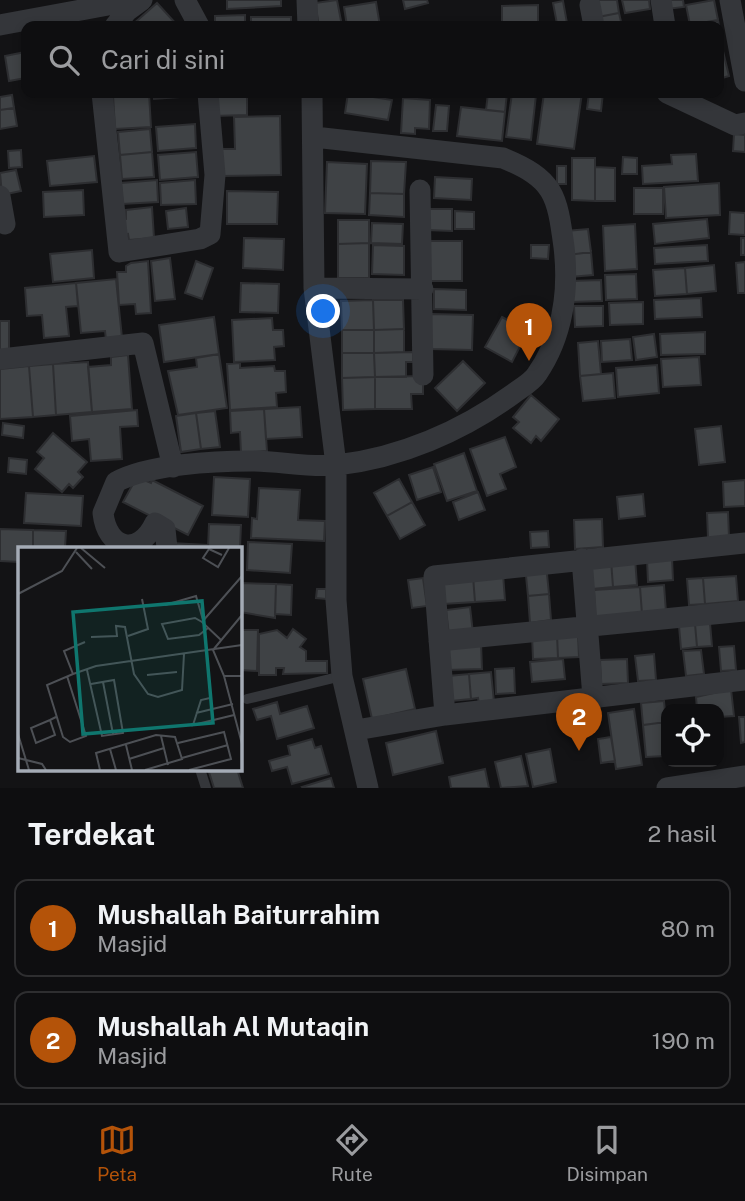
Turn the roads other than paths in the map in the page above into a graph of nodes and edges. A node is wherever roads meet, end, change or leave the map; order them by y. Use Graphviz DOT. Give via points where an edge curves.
graph roads {
  1 [pos="185,0"];
  2 [pos="307,0"];
  3 [pos="661,0"];
  4 [pos="730,0"];
  5 [pos="590,5"];
  6 [pos="124,8"];
  7 [pos="29,21"];
  8 [pos="196,21"];
  9 [pos="308,21"];
  10 [pos="593,21"];
  11 [pos="664,21"];
  12 [pos="21,22"];
  13 [pos="0,25"];
  14 [pos="745,81"];
  15 [pos="103,98"];
  16 [pos="208,98"];
  17 [pos="312,98"];
  18 [pos="681,98"];
  19 [pos="745,122"];
  20 [pos="314,137"];
  21 [pos="420,190"];
  22 [pos="0,196"];
  23 [pos="5,224"];
  24 [pos="314,288"];
  25 [pos="423,289"];
  26 [pos="0,359"];
  27 [pos="423,375"];
  28 [pos="336,465"];
  29 [pos="173,467"];
  30 [pos="745,543"];
  31 [pos="167,547"];
  32 [pos="582,559"];
  33 [pos="745,611"];
  34 [pos="587,624"];
  35 [pos="439,641"];
  36 [pos="342,676"];
  37 [pos="745,680"];
  38 [pos="593,698"];
  39 [pos="247,699"];
  40 [pos="444,715"];
  41 [pos="356,730"];
  42 [pos="201,771"];
  43 [pos="745,776"];
  44 [pos="206,788"];
  45 [pos="368,788"];
  46 [pos="667,788"];
  1 -- 8 [label="street"];
  2 -- 9 [label="street"];
  3 -- 11 [label="street"];
  4 -- 14 [label="street"];
  5 -- 10 [label="street"];
  6 -- 7 [label="street"];
  12 -- 13 [label="street"];
  15 -- 16 [label="street" via="119,252 210,234 215,175"];
  17 -- 20 [label="street"];
  18 -- 19 [label="street" via="735,125"];
  20 -- 24 [label="street"];
  20 -- 28 [label="street" via="503,158 531,170 550,186 568,278 551,351 536,377 457,428 405,451"];
  21 -- 25 [label="street"];
  22 -- 23 [label="street"];
  24 -- 25 [label="street"];
  24 -- 28 [label="street"];
  25 -- 27 [label="street"];
  26 -- 29 [label="street" via="144,343"];
  28 -- 29 [label="street" via="250,461"];
  28 -- 36 [label="street" via="336,600"];
  29 -- 31 [label="street" via="116,482 103,513 110,537 121,544 141,542 155,523 165,528"];
  30 -- 32 [label="street"];
  32 -- 34 [label="street"];
  32 -- 35 [label="street" via="434,576"];
  33 -- 34 [label="street"];
  34 -- 35 [label="street"];
  34 -- 38 [label="street"];
  35 -- 40 [label="street"];
  36 -- 39 [label="lane"];
  36 -- 41 [label="street"];
  37 -- 38 [label="street"];
  38 -- 40 [label="street"];
  40 -- 41 [label="street"];
  41 -- 45 [label="street"];
  42 -- 44 [label="lane"];
  43 -- 46 [label="street"];
}
